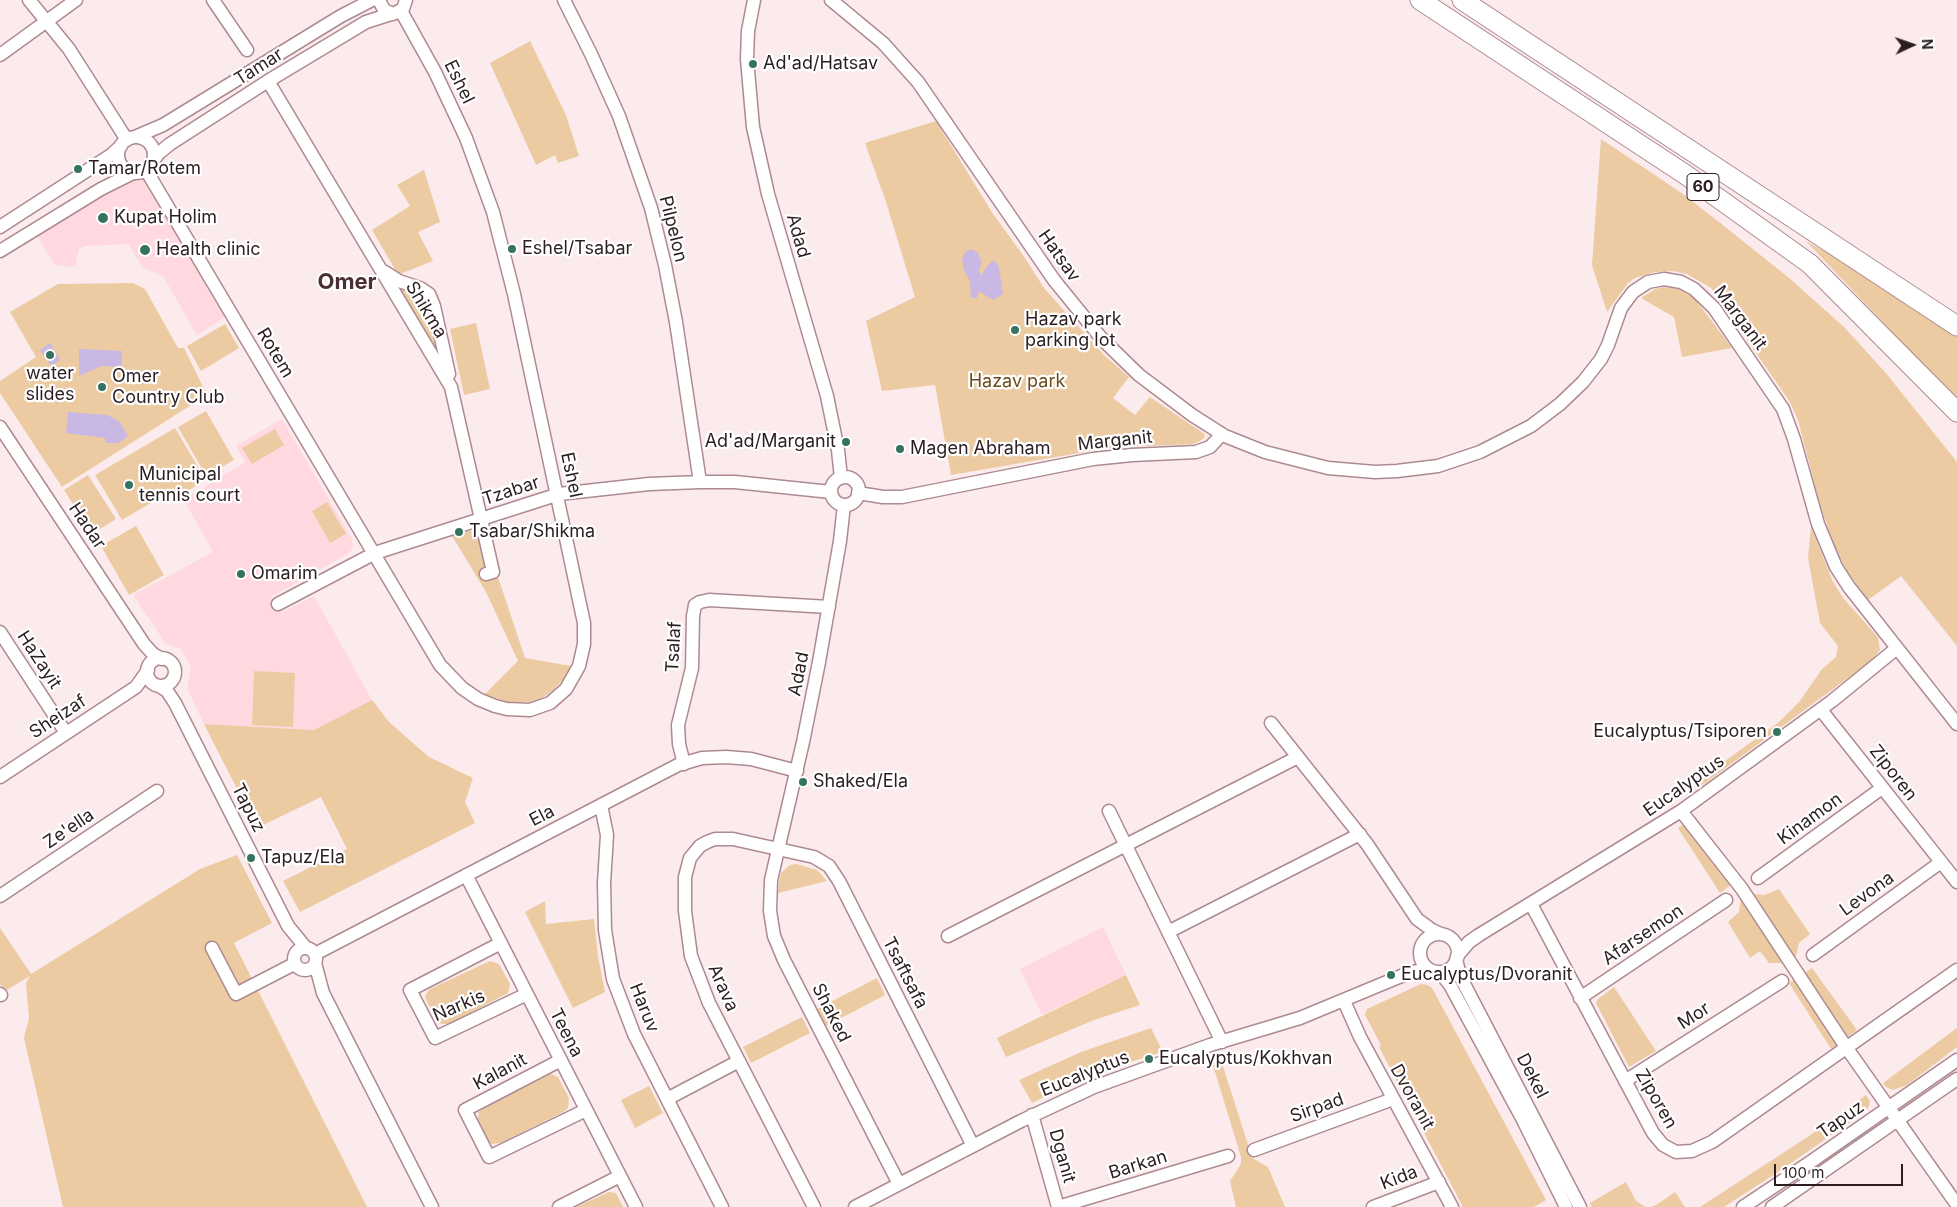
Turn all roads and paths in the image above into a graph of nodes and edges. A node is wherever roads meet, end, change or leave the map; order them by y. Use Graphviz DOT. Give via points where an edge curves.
graph roads {
  1 [pos="29,0"];
  2 [pos="76,0"];
  3 [pos="213,0"];
  4 [pos="372,0"];
  5 [pos="379,0"];
  6 [pos="564,0"];
  7 [pos="754,0"];
  8 [pos="831,0"];
  9 [pos="1420,0"];
  10 [pos="1462,0"];
  11 [pos="402,6"];
  12 [pos="46,21"];
  13 [pos="247,50"];
  14 [pos="0,56"];
  15 [pos="268,81"];
  16 [pos="128,141"];
  17 [pos="144,168"];
  18 [pos="0,227"];
  19 [pos="0,251"];
  20 [pos="381,269"];
  21 [pos="1957,326"];
  22 [pos="451,386"];
  23 [pos="1957,412"];
  24 [pos="0,426"];
  25 [pos="1222,434"];
  26 [pos="1313,465"];
  27 [pos="841,478"];
  28 [pos="700,482"];
  29 [pos="831,492"];
  30 [pos="858,493"];
  31 [pos="557,494"];
  32 [pos="844,504"];
  33 [pos="480,519"];
  34 [pos="374,554"];
  35 [pos="486,574"];
  36 [pos="278,604"];
  37 [pos="829,607"];
  38 [pos="0,632"];
  39 [pos="144,644"];
  40 [pos="1897,648"];
  41 [pos="162,659"];
  42 [pos="148,669"];
  43 [pos="174,678"];
  44 [pos="157,685"];
  45 [pos="136,687"];
  46 [pos="178,707"];
  47 [pos="1821,710"];
  48 [pos="1271,723"];
  49 [pos="1957,724"];
  50 [pos="66,733"];
  51 [pos="1298,756"];
  52 [pos="684,764"];
  53 [pos="797,770"];
  54 [pos="0,777"];
  55 [pos="1882,788"];
  56 [pos="157,792"];
  57 [pos="601,805"];
  58 [pos="1108,811"];
  59 [pos="1682,811"];
  60 [pos="1360,834"];
  61 [pos="1125,845"];
  62 [pos="778,849"];
  63 [pos="1941,862"];
  64 [pos="466,875"];
  65 [pos="1758,878"];
  66 [pos="1957,882"];
  67 [pos="0,896"];
  68 [pos="1726,900"];
  69 [pos="1531,904"];
  70 [pos="1414,914"];
  71 [pos="288,926"];
  72 [pos="1168,932"];
  73 [pos="1479,935"];
  74 [pos="948,936"];
  75 [pos="1446,937"];
  76 [pos="501,943"];
  77 [pos="212,948"];
  78 [pos="1421,949"];
  79 [pos="312,955"];
  80 [pos="1813,955"];
  81 [pos="1457,958"];
  82 [pos="297,963"];
  83 [pos="1957,970"];
  84 [pos="1434,971"];
  85 [pos="1396,978"];
  86 [pos="1782,981"];
  87 [pos="323,993"];
  88 [pos="527,994"];
  89 [pos="1580,998"];
  90 [pos="1344,1001"];
  91 [pos="1222,1042"];
  92 [pos="1846,1047"];
  93 [pos="561,1060"];
  94 [pos="1957,1060"];
  95 [pos="739,1061"];
  96 [pos="1957,1079"];
  97 [pos="1625,1081"];
  98 [pos="667,1099"];
  99 [pos="1393,1099"];
  100 [pos="1889,1108"];
  101 [pos="586,1110"];
  102 [pos="1032,1115"];
  103 [pos="1898,1121"];
  104 [pos="973,1146"];
  105 [pos="1254,1150"];
  106 [pos="1228,1156"];
  107 [pos="620,1176"];
  108 [pos="1439,1182"];
  109 [pos="899,1184"];
  110 [pos="1952,1204"];
  111 [pos="432,1207"];
  112 [pos="559,1207"];
  113 [pos="636,1207"];
  114 [pos="722,1207"];
  115 [pos="814,1207"];
  116 [pos="855,1207"];
  117 [pos="1058,1207"];
  118 [pos="1372,1207"];
  119 [pos="1452,1207"];
  120 [pos="1566,1207"];
  121 [pos="1580,1207"];
  122 [pos="1743,1207"];
  123 [pos="1772,1207"];
  1 -- 12 [label="street"];
  2 -- 12 [label="street"];
  3 -- 13 [label="street"];
  4 -- 16 [label="street, Tamar" via="163,125"];
  5 -- 11 [label="street, Eshel" via="382,8"];
  6 -- 28 [label="street, Pilpelon" via="615,108 651,208 673,303"];
  7 -- 27 [label="street, Adad" via="747,59 753,127 768,194 827,396"];
  8 -- 25 [label="street, Hatsav" via="883,43 918,82 1054,280 1102,340 1159,392"];
  9 -- 23 [label="highway, 60" via="1686,175 1810,264"];
  10 -- 21 [label="highway, 60"];
  11 -- 15 [label="street, Tamar" via="366,22"];
  11 -- 31 [label="street, Eshel" via="470,147 492,212 514,294"];
  12 -- 14 [label="street"];
  12 -- 16 [label="street" via="72,54"];
  15 -- 17 [label="street, Tamar" via="170,144"];
  15 -- 20 [label="street, Shikma"];
  16 -- 17 [label="street" via="145,140 154,150"];
  16 -- 17 [label="street" via="118,156 120,163 127,170"];
  16 -- 18 [label="street, Tamar"];
  17 -- 19 [label="street, Tamar" via="101,189"];
  17 -- 34 [label="street, Rotem"];
  20 -- 22 [label="street, Shikma"];
  20 -- 22 [label="street" via="429,294"];
  22 -- 33 [label="street, Shikma"];
  24 -- 39 [label="street, Hadar"];
  25 -- 26 [label="street, Hatsav" via="1265,452"];
  25 -- 30 [label="street, Marganit" via="1210,446 1196,452 1101,458 902,497"];
  26 -- 40 [label="street, Marganit" via="1368,472 1418,469 1459,460 1501,443 1545,416 1588,377 1604,352 1621,308 1633,292 1656,280 1681,282 1710,302 1779,402 1789,423 1830,556 1842,578"];
  27 -- 29 [label="street" via="835,482"];
  27 -- 30 [label="street" via="854,481"];
  28 -- 29 [label="street, Tzabar" via="735,482"];
  28 -- 31 [label="street, Tzabar"];
  29 -- 32 [label="street" via="836,501"];
  30 -- 32 [label="street" via="853,502"];
  31 -- 33 [label="street, Tzabar"];
  31 -- 34 [label="street, Eshel" via="582,613 584,644 579,666 566,688 541,708 519,711 495,706 470,694 454,681 434,656"];
  32 -- 37 [label="street, Adad"];
  33 -- 34 [label="street, Tzabar"];
  33 -- 35 [label="street, Shikma" via="493,572"];
  34 -- 36 [label="street, Tzabar"];
  37 -- 52 [label="street, Tsalaf" via="709,600 696,605 692,672 678,725"];
  37 -- 53 [label="street, Adad"];
  38 -- 50 [label="street, HaZayit"];
  39 -- 41 [label="street, Hadar"];
  39 -- 42 [label="street, Hadar"];
  40 -- 47 [label="street, Eucalyptus"];
  40 -- 49 [label="street, Marganit"];
  41 -- 42 [label="street" via="153,661"];
  41 -- 43 [label="street" via="172,664"];
  42 -- 44 [label="street" via="149,678"];
  42 -- 45 [label="street, Sheizaf"];
  43 -- 44 [label="street" via="169,683"];
  43 -- 46 [label="street, Tapuz"];
  44 -- 45 [label="street, Sheizaf"];
  44 -- 46 [label="street, Tapuz"];
  45 -- 50 [label="street, Sheizaf"];
  46 -- 71 [label="street, Tapuz"];
  47 -- 55 [label="street, Ziporen"];
  47 -- 59 [label="street, Eucalyptus"];
  48 -- 51 [label="street"];
  50 -- 54 [label="street, Sheizaf"];
  51 -- 60 [label="street"];
  51 -- 61 [label="street"];
  52 -- 53 [label="street, Ela" via="732,757"];
  52 -- 57 [label="street, Ela"];
  53 -- 62 [label="street, Adad"];
  55 -- 63 [label="street, Ziporen"];
  55 -- 65 [label="street, Kinamon"];
  56 -- 67 [label="street, Ze'ella"];
  57 -- 64 [label="street, Ela"];
  57 -- 98 [label="street, Haruv" via="607,834 605,930 614,980 634,1034"];
  58 -- 61 [label="street"];
  59 -- 69 [label="street, Eucalyptus"];
  59 -- 92 [label="street" via="1742,889"];
  60 -- 70 [label="street"];
  60 -- 72 [label="street"];
  61 -- 72 [label="street"];
  61 -- 74 [label="street"];
  62 -- 95 [label="street, Arava" via="733,839 715,839 700,846 687,867 685,911 691,956 706,995"];
  62 -- 104 [label="street, Tsaftsafa" via="819,859 834,873"];
  62 -- 109 [label="street, Shaked" via="770,896 774,936"];
  63 -- 66 [label="street, Ziporen"];
  63 -- 80 [label="street, Levona"];
  64 -- 76 [label="street, Teena"];
  64 -- 79 [label="street, Ela"];
  68 -- 89 [label="street, Afarsemon"];
  69 -- 73 [label="street, Eucalyptus"];
  69 -- 89 [label="street, Ziporen"];
  70 -- 75 [label="street" via="1425,926"];
  70 -- 78 [label="street" via="1420,930"];
  71 -- 79 [label="street, Tapuz"];
  71 -- 82 [label="street, Tapuz"];
  72 -- 91 [label="street"];
  73 -- 75 [label="street, Eucalyptus"];
  73 -- 81 [label="street, Eucalyptus"];
  75 -- 78 [label="street" via="1430,936"];
  75 -- 81 [label="street" via="1457,948"];
  76 -- 88 [label="street, Teena"];
  76 -- 88 [label="street, Narkis" via="410,990 436,1038"];
  77 -- 82 [label="street" via="236,994"];
  78 -- 84 [label="street" via="1421,962"];
  78 -- 85 [label="street, Eucalyptus" via="1409,968"];
  79 -- 82 [label="street" via="300,949"];
  79 -- 82 [label="street" via="310,969"];
  79 -- 87 [label="street, Tapuz"];
  81 -- 84 [label="street" via="1450,968"];
  81 -- 121 [label="street, Dekel" via="1461,978"];
  82 -- 87 [label="street, Tapuz"];
  83 -- 92 [label="street, Ziporen"];
  84 -- 85 [label="street, Eucalyptus" via="1411,972"];
  84 -- 120 [label="street, Dekel" via="1450,985"];
  85 -- 90 [label="street, Eucalyptus"];
  86 -- 97 [label="street, Mor"];
  87 -- 111 [label="street, Tapuz"];
  88 -- 93 [label="street, Teena"];
  89 -- 97 [label="street, Ziporen"];
  90 -- 91 [label="street, Eucalyptus"];
  90 -- 99 [label="street, Dvoranit"];
  91 -- 102 [label="street, Eucalyptus" via="1118,1078"];
  92 -- 97 [label="street, Ziporen" via="1712,1142 1692,1151 1676,1152 1658,1139"];
  92 -- 100 [label="street"];
  93 -- 101 [label="street, Teena"];
  93 -- 101 [label="street, Kalanit" via="465,1110 489,1157"];
  94 -- 100 [label="street, Tapuz"];
  95 -- 98 [label="street"];
  95 -- 115 [label="street, Arava"];
  96 -- 103 [label="street, Tapuz"];
  98 -- 114 [label="street, Haruv"];
  99 -- 105 [label="street, Sirpad"];
  99 -- 108 [label="street, Dvoranit"];
  100 -- 103 [label="street"];
  100 -- 122 [label="street, Tapuz"];
  101 -- 107 [label="street, Teena"];
  102 -- 104 [label="street, Eucalyptus"];
  102 -- 117 [label="street, Dganit"];
  103 -- 110 [label="street"];
  103 -- 123 [label="street, Tapuz"];
  104 -- 109 [label="street, Eucalyptus"];
  106 -- 117 [label="street, Barkan"];
  107 -- 112 [label="street"];
  107 -- 113 [label="street, Teena"];
  108 -- 118 [label="street, Kida"];
  108 -- 119 [label="street, Dvoranit"];
  109 -- 116 [label="street, Eucalyptus"];
}
